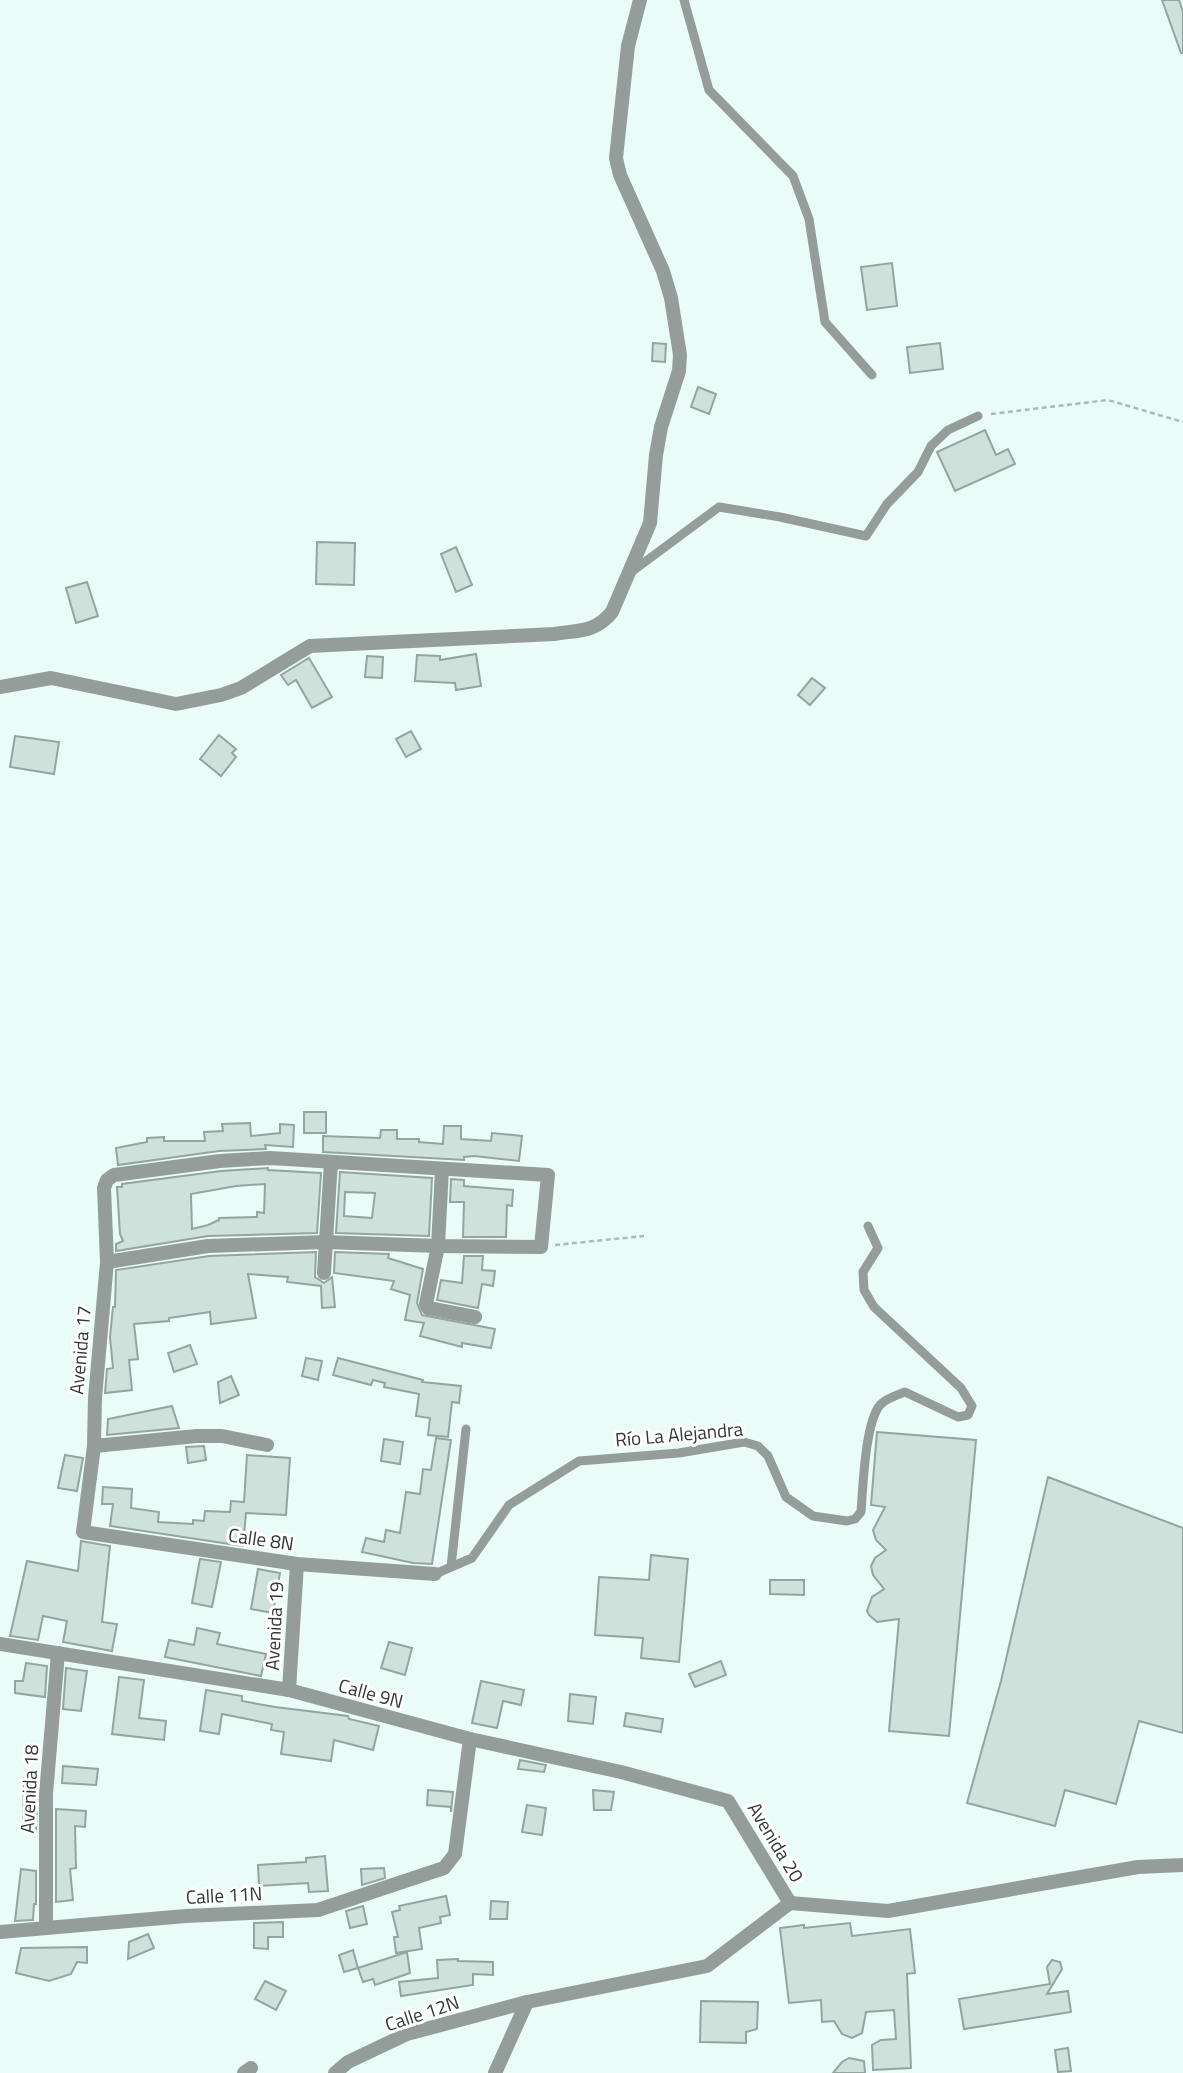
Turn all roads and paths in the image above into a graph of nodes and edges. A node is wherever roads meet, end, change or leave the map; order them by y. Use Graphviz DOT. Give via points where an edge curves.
graph roads {
  1 [pos="640,0"];
  2 [pos="684,0"];
  3 [pos="872,375"];
  4 [pos="978,416"];
  5 [pos="1183,422"];
  6 [pos="629,574"];
  7 [pos="0,687"];
  8 [pos="331,1162"];
  9 [pos="442,1169"];
  10 [pos="868,1226"];
  11 [pos="644,1236"];
  12 [pos="325,1242"];
  13 [pos="438,1246"];
  14 [pos="541,1247"];
  15 [pos="107,1262"];
  16 [pos="324,1273"];
  17 [pos="475,1317"];
  18 [pos="466,1429"];
  19 [pos="267,1445"];
  20 [pos="94,1446"];
  21 [pos="83,1532"];
  22 [pos="297,1564"];
  23 [pos="451,1567"];
  24 [pos="435,1574"];
  25 [pos="0,1644"];
  26 [pos="58,1653"];
  27 [pos="289,1690"];
  28 [pos="470,1739"];
  29 [pos="728,1801"];
  30 [pos="1183,1865"];
  31 [pos="790,1903"];
  32 [pos="46,1928"];
  33 [pos="0,1932"];
  34 [pos="527,2002"];
  35 [pos="335,2073"];
  36 [pos="495,2073"];
  1 -- 6 [label="street" via="628,46 616,158 663,271 680,355 661,427 650,523"];
  2 -- 3 [label="lane" via="709,90 793,176 810,219 825,322"];
  4 -- 5 [label="path" via="1108,400"];
  4 -- 6 [label="lane" via="948,430 931,446 918,472 887,504 866,536 719,507"];
  6 -- 7 [label="street" via="612,612 594,628 541,635 310,646 241,688 188,703 51,678"];
  8 -- 9 [label="street"];
  8 -- 12 [label="street"];
  8 -- 15 [label="street, Avenida 17" via="270,1158 114,1175 104,1188"];
  9 -- 13 [label="street"];
  9 -- 14 [label="street" via="548,1175"];
  10 -- 23 [label="lane, Río La Alejandra" via="878,1248 863,1272 864,1290 874,1307 961,1388 972,1406 968,1415 958,1417 905,1392 880,1405 869,1431 861,1512 855,1519 813,1516 786,1497 768,1456 758,1446 744,1442 579,1461 509,1505 472,1558"];
  11 -- 14 [label="path"];
  12 -- 13 [label="street"];
  12 -- 15 [label="street" via="208,1246"];
  12 -- 16 [label="street"];
  13 -- 14 [label="street"];
  13 -- 17 [label="street" via="428,1308"];
  15 -- 20 [label="street, Avenida 17"];
  18 -- 23 [label="lane"];
  19 -- 20 [label="street" via="222,1436"];
  20 -- 21 [label="street, Avenida 17"];
  21 -- 22 [label="street, Calle 8N"];
  22 -- 24 [label="street, Calle 8N"];
  22 -- 27 [label="street, Avenida 19"];
  23 -- 24 [label="lane, Río La Alejandra"];
  25 -- 26 [label="street, Calle 9N"];
  26 -- 27 [label="street, Calle 9N"];
  26 -- 32 [label="street, Avenida 18" via="46,1794"];
  27 -- 28 [label="street, Calle 9N"];
  28 -- 29 [label="street, Calle 9N"];
  28 -- 32 [label="street, Calle 11N" via="454,1854 444,1868 318,1910"];
  29 -- 31 [label="street, Avenida 20"];
  30 -- 31 [label="street" via="1138,1867 888,1911"];
  31 -- 34 [label="street, Calle 12N" via="707,1966"];
  32 -- 33 [label="street, Calle 11N"];
  34 -- 35 [label="street, Calle 12N" via="407,2034"];
  34 -- 36 [label="street"];
}
